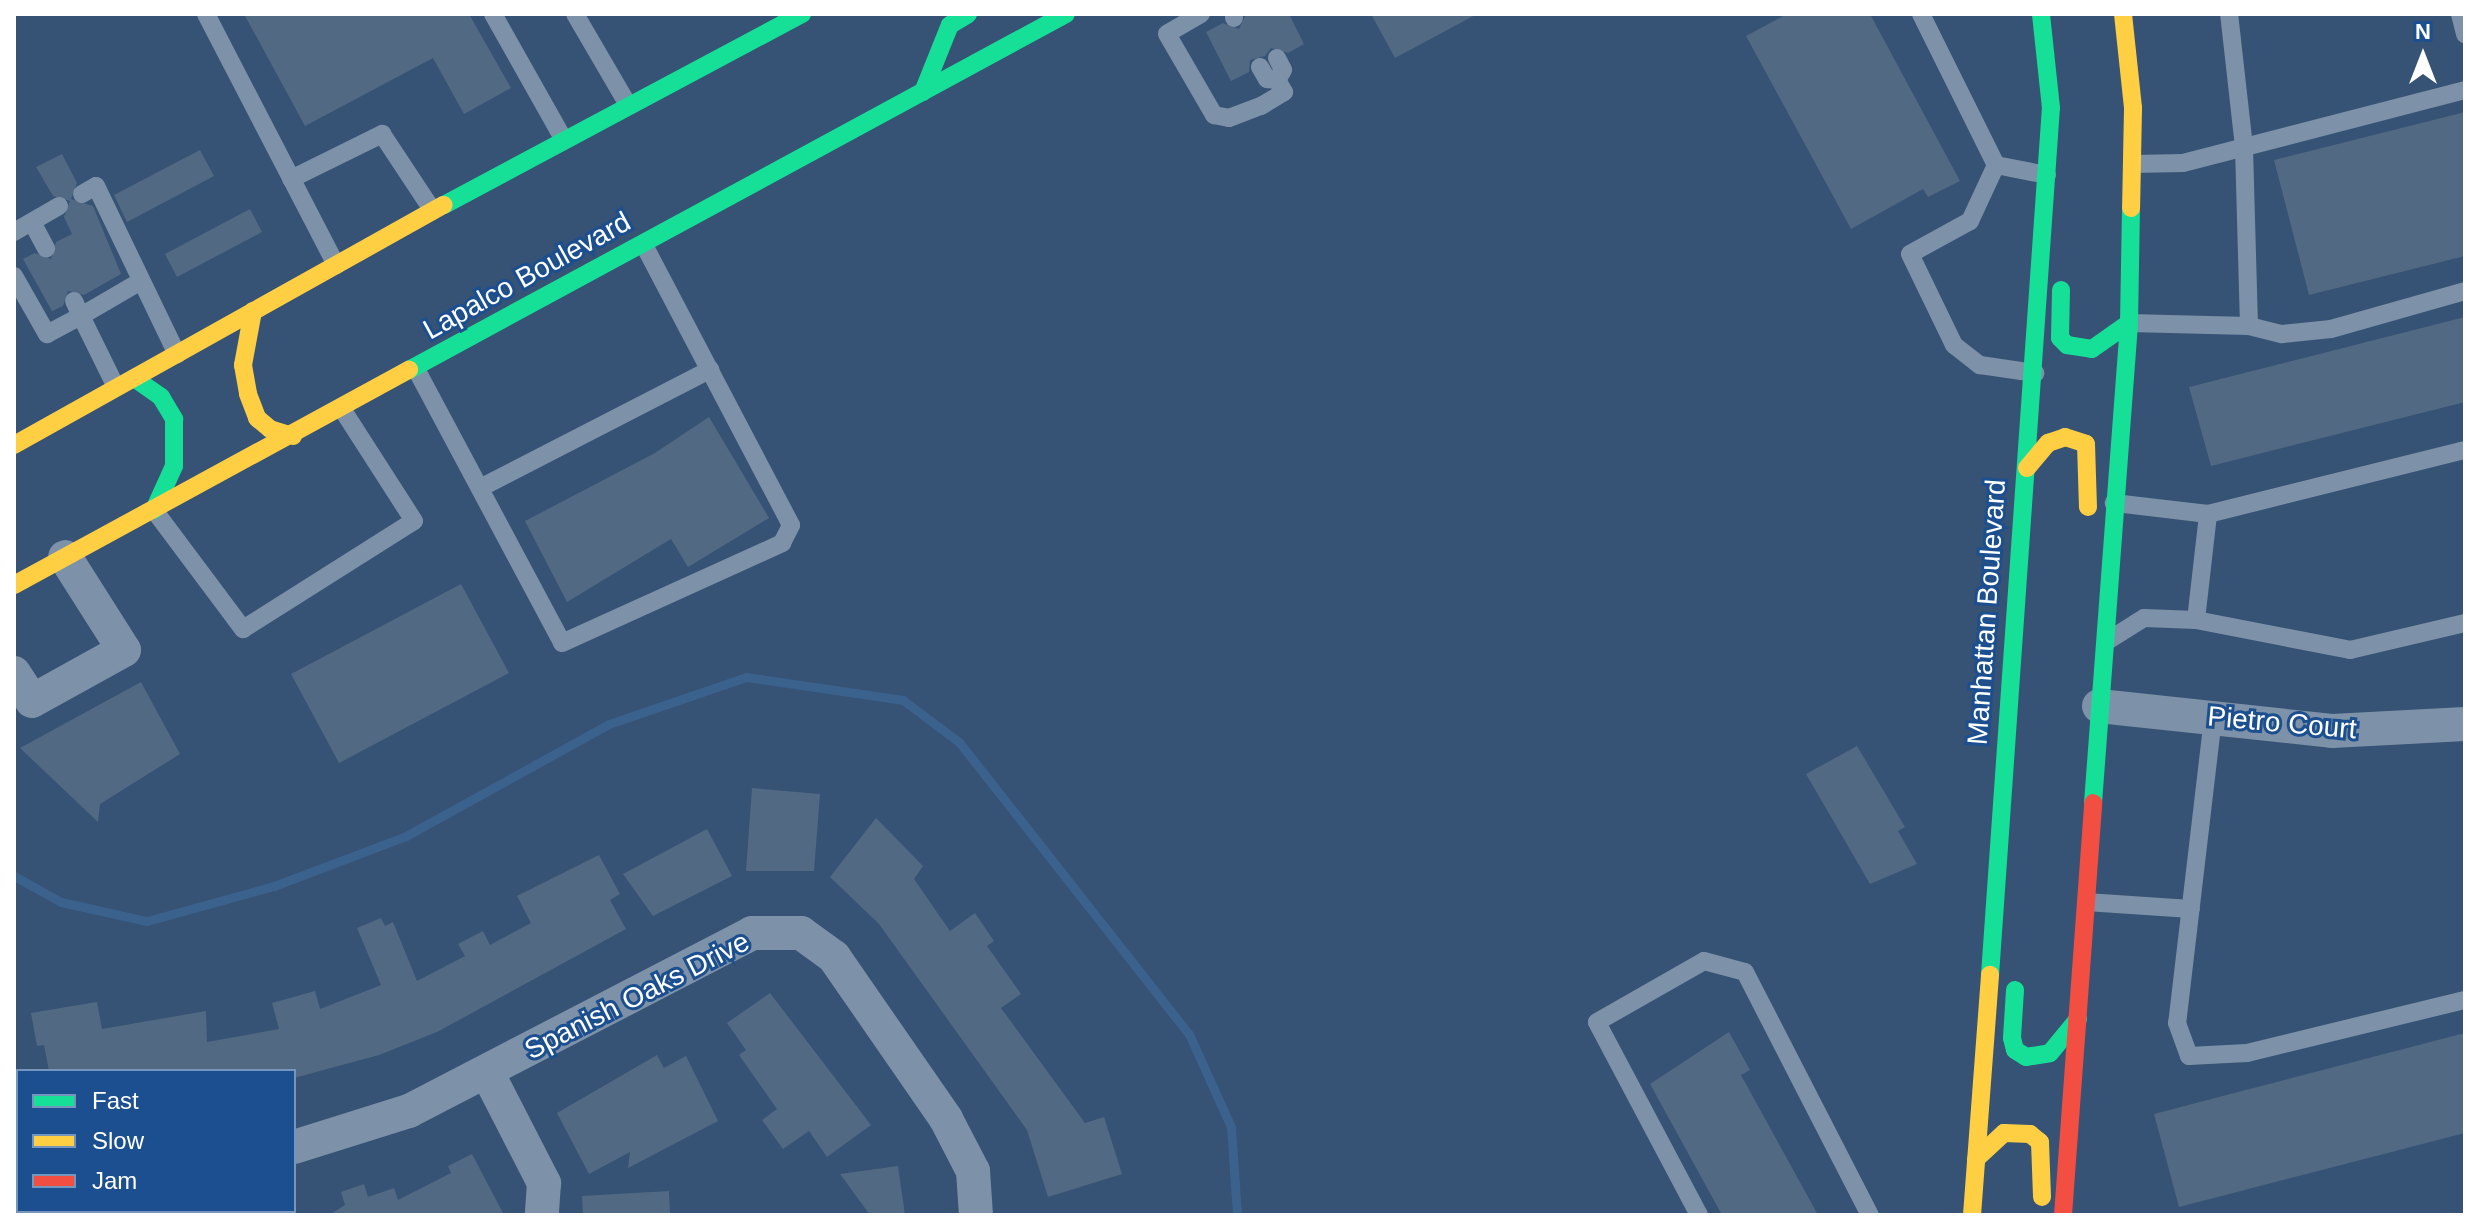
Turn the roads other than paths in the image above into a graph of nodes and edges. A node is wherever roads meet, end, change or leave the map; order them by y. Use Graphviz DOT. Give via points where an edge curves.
graph roads {
  1 [pos="206,14"];
  2 [pos="493,14"];
  3 [pos="575,14"];
  4 [pos="802,14"];
  5 [pos="968,14"];
  6 [pos="1066,14"];
  7 [pos="1201,14"];
  8 [pos="1921,14"];
  9 [pos="2041,14"];
  10 [pos="2123,14"];
  11 [pos="2229,14"];
  12 [pos="2460,14"];
  13 [pos="2465,34"];
  14 [pos="1277,58"];
  15 [pos="1260,67"];
  16 [pos="1277,80"];
  17 [pos="2465,90"];
  18 [pos="923,92"];
  19 [pos="627,103"];
  20 [pos="2051,108"];
  21 [pos="563,138"];
  22 [pos="2070,146"];
  23 [pos="2244,147"];
  24 [pos="2133,164"];
  25 [pos="1996,165"];
  26 [pos="2047,175"];
  27 [pos="291,179"];
  28 [pos="82,194"];
  29 [pos="59,206"];
  30 [pos="433,211"];
  31 [pos="32,222"];
  32 [pos="14,232"];
  33 [pos="644,245"];
  34 [pos="46,248"];
  35 [pos="336,265"];
  36 [pos="2062,272"];
  37 [pos="14,276"];
  38 [pos="141,281"];
  39 [pos="2465,291"];
  40 [pos="78,308"];
  41 [pos="253,311"];
  42 [pos="2129,323"];
  43 [pos="2249,326"];
  44 [pos="177,354"];
  45 [pos="416,369"];
  46 [pos="710,370"];
  47 [pos="2035,373"];
  48 [pos="134,378"];
  49 [pos="116,387"];
  50 [pos="342,409"];
  51 [pos="293,436"];
  52 [pos="14,445"];
  53 [pos="2465,450"];
  54 [pos="2027,468"];
  55 [pos="480,488"];
  56 [pos="2114,503"];
  57 [pos="154,510"];
  58 [pos="2208,514"];
  59 [pos="2088,521"];
  60 [pos="65,557"];
  61 [pos="14,585"];
  62 [pos="2084,614"];
  63 [pos="2196,620"];
  64 [pos="2465,623"];
  65 [pos="2103,644"];
  66 [pos="14,673"];
  67 [pos="2099,706"];
  68 [pos="2213,718"];
  69 [pos="2465,724"];
  70 [pos="1999,824"];
  71 [pos="2016,864"];
  72 [pos="2086,902"];
  73 [pos="2191,909"];
  74 [pos="2016,965"];
  75 [pos="2465,1000"];
  76 [pos="2078,1019"];
  77 [pos="488,1074"];
  78 [pos="296,1146"];
  79 [pos="1976,1159"];
  80 [pos="542,1215"];
  81 [pos="976,1215"];
  82 [pos="1699,1215"];
  83 [pos="1870,1215"];
  84 [pos="1972,1215"];
  85 [pos="2041,1215"];
  86 [pos="2063,1215"];
  1 -- 27 [label="lane"];
  2 -- 21 [label="lane"];
  3 -- 19 [label="lane"];
  4 -- 19 [label="street"];
  5 -- 18 [label="street" via="950,25"];
  6 -- 18 [label="street, Lapalco Boulevard"];
  7 -- 16 [label="lane" via="1167,34 1214,115 1229,118 1261,106 1284,92"];
  8 -- 25 [label="lane"];
  9 -- 20 [label="street, Manhattan Boulevard"];
  10 -- 24 [label="street"];
  11 -- 23 [label="lane"];
  12 -- 13 [label="lane"];
  14 -- 16 [label="lane" via="1283,70"];
  15 -- 16 [label="lane" via="1267,79"];
  17 -- 23 [label="lane"];
  18 -- 33 [label="street, Lapalco Boulevard"];
  19 -- 21 [label="street"];
  20 -- 22 [label="street"];
  20 -- 26 [label="street, Manhattan Boulevard"];
  21 -- 30 [label="street"];
  23 -- 24 [label="lane" via="2183,163"];
  23 -- 43 [label="lane"];
  24 -- 42 [label="street"];
  25 -- 26 [label="lane"];
  25 -- 47 [label="lane" via="1970,221 1910,254 1954,345 1980,365"];
  26 -- 47 [label="street, Manhattan Boulevard"];
  27 -- 30 [label="lane" via="382,134"];
  27 -- 35 [label="lane"];
  28 -- 38 [label="lane" via="96,186"];
  29 -- 31 [label="lane"];
  30 -- 35 [label="street"];
  31 -- 32 [label="lane"];
  31 -- 34 [label="lane"];
  33 -- 45 [label="street, Lapalco Boulevard"];
  33 -- 46 [label="lane"];
  35 -- 41 [label="street"];
  36 -- 42 [label="street" via="2058,324 2067,345 2092,349"];
  37 -- 40 [label="lane" via="47,334"];
  38 -- 40 [label="lane"];
  38 -- 44 [label="lane"];
  39 -- 43 [label="lane" via="2331,329 2282,334"];
  40 -- 49 [label="lane"];
  41 -- 44 [label="street"];
  41 -- 51 [label="street" via="243,365 248,394 257,418 270,429"];
  42 -- 43 [label="lane"];
  42 -- 56 [label="street"];
  44 -- 48 [label="street"];
  45 -- 50 [label="street, Lapalco Boulevard"];
  45 -- 55 [label="lane"];
  46 -- 55 [label="lane"];
  46 -- 55 [label="lane" via="791,525 782,543 562,643"];
  47 -- 54 [label="street, Manhattan Boulevard"];
  48 -- 49 [label="street"];
  48 -- 57 [label="street" via="161,397 174,419 174,466"];
  49 -- 52 [label="street"];
  50 -- 51 [label="street, Lapalco Boulevard"];
  50 -- 57 [label="lane" via="414,521 243,629"];
  51 -- 57 [label="street, Lapalco Boulevard"];
  53 -- 58 [label="lane"];
  54 -- 59 [label="street" via="2048,443 2065,437 2086,444"];
  54 -- 70 [label="street, Manhattan Boulevard"];
  56 -- 58 [label="lane"];
  56 -- 65 [label="street"];
  57 -- 60 [label="street, Lapalco Boulevard"];
  58 -- 63 [label="lane"];
  60 -- 61 [label="street, Lapalco Boulevard"];
  60 -- 66 [label="street" via="124,650 32,701"];
  62 -- 65 [label="street"];
  63 -- 64 [label="lane" via="2350,650"];
  63 -- 65 [label="lane" via="2144,618"];
  65 -- 67 [label="street"];
  67 -- 68 [label="street, Pietro Court"];
  67 -- 72 [label="street"];
  68 -- 69 [label="street, Pietro Court" via="2332,731"];
  68 -- 73 [label="lane"];
  70 -- 71 [label="street"];
  70 -- 79 [label="street, Manhattan Boulevard"];
  72 -- 73 [label="lane"];
  72 -- 76 [label="street"];
  73 -- 75 [label="lane" via="2177,1023 2189,1056 2247,1053"];
  74 -- 76 [label="street" via="2015,1050 2026,1057 2050,1053"];
  76 -- 86 [label="street"];
  77 -- 78 [label="street, Spanish Oaks Drive" via="409,1111"];
  77 -- 80 [label="street" via="544,1183"];
  77 -- 81 [label="street, Spanish Oaks Drive" via="752,933 801,933 834,957 946,1119 973,1171"];
  79 -- 84 [label="street, Manhattan Boulevard"];
  79 -- 85 [label="street" via="2004,1133 2018,1131 2040,1142"];
  82 -- 83 [label="lane" via="1597,1022 1704,961 1745,972"];
}
